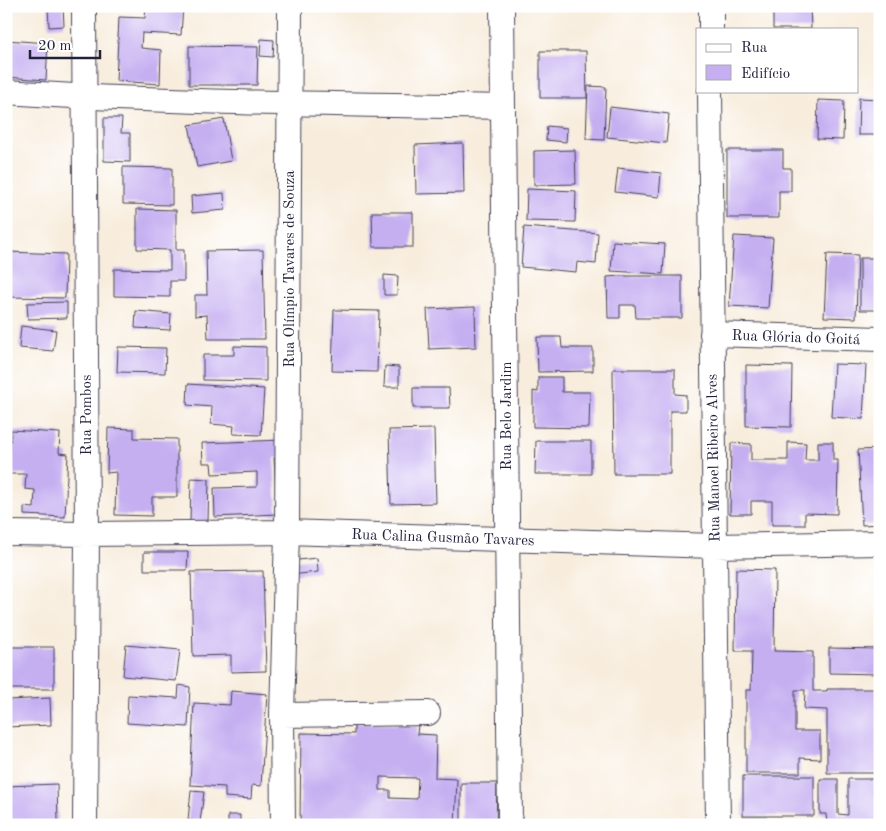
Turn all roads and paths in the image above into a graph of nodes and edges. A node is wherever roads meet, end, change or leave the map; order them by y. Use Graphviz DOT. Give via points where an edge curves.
graph roads {
  1 [pos="84,6"];
  2 [pos="290,6"];
  3 [pos="502,6"];
  4 [pos="711,6"];
  5 [pos="711,28"];
  6 [pos="6,92"];
  7 [pos="710,92"];
  8 [pos="85,97"];
  9 [pos="291,103"];
  10 [pos="503,107"];
  11 [pos="712,334"];
  12 [pos="880,339"];
  13 [pos="287,532"];
  14 [pos="6,533"];
  15 [pos="87,534"];
  16 [pos="507,538"];
  17 [pos="880,543"];
  18 [pos="714,546"];
  19 [pos="428,713"];
  20 [pos="282,715"];
  21 [pos="85,825"];
  22 [pos="283,825"];
  23 [pos="510,825"];
  24 [pos="718,825"];
  1 -- 8 [label="street, Rua Pombos"];
  2 -- 9 [label="street, Rua Olímpio Tavares de Souza"];
  3 -- 10 [label="street, Rua Belo Jardim"];
  4 -- 5 [label="street"];
  6 -- 8 [label="street"];
  7 -- 11 [label="street, Rua Manoel Ribeiro Alves"];
  8 -- 9 [label="street"];
  8 -- 15 [label="street, Rua Pombos"];
  9 -- 10 [label="street"];
  9 -- 13 [label="street, Rua Olímpio Tavares de Souza"];
  10 -- 16 [label="street, Rua Belo Jardim"];
  11 -- 12 [label="street, Rua Glória do Goitá"];
  11 -- 18 [label="street, Rua Manoel Ribeiro Alves"];
  13 -- 15 [label="street, Rua Calina Gusmão Tavares"];
  13 -- 16 [label="street, Rua Calina Gusmão Tavares"];
  13 -- 20 [label="street, Rua Olímpio Tavares de Souza"];
  14 -- 15 [label="street, Rua Calina Gusmão Tavares"];
  15 -- 21 [label="street, Rua Pombos"];
  16 -- 18 [label="street, Rua Calina Gusmão Tavares"];
  16 -- 23 [label="street, Rua Belo Jardim"];
  17 -- 18 [label="street, Rua Calina Gusmão Tavares"];
  18 -- 24 [label="street, Rua Manoel Ribeiro Alves"];
  19 -- 20 [label="street"];
  20 -- 22 [label="street, Rua Olímpio Tavares de Souza"];
}
